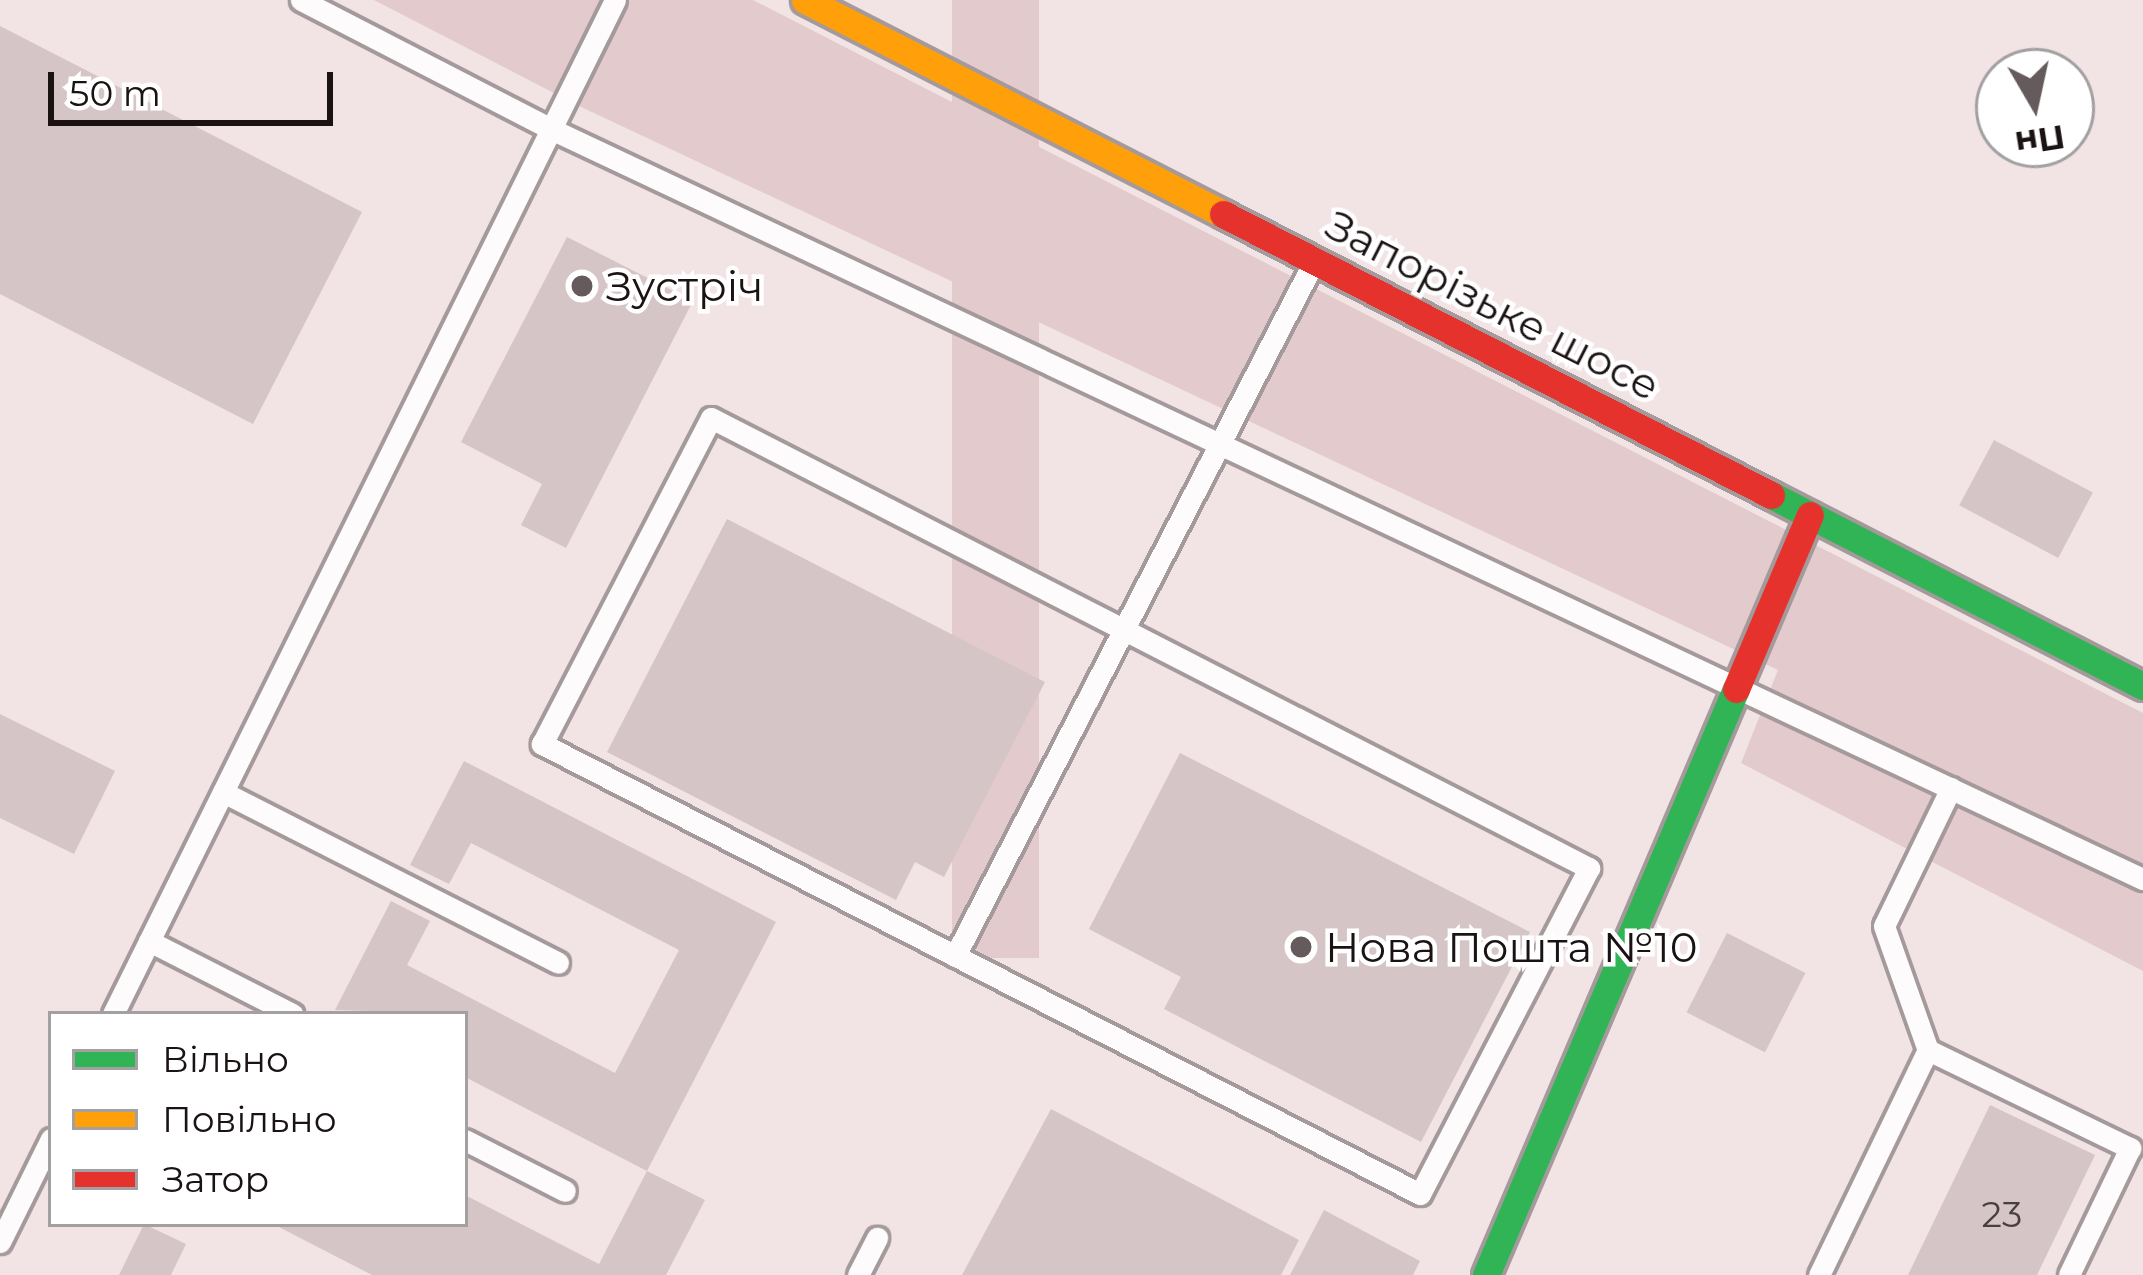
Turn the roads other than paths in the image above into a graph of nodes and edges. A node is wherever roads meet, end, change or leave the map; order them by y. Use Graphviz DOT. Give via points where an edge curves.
graph roads {
  1 [pos="302,0"];
  2 [pos="615,0"];
  3 [pos="805,0"];
  4 [pos="551,128"];
  5 [pos="1314,261"];
  6 [pos="1220,443"];
  7 [pos="1810,514"];
  8 [pos="1124,630"];
  9 [pos="2143,686"];
  10 [pos="1736,687"];
  11 [pos="1951,788"];
  12 [pos="223,792"];
  13 [pos="2143,878"];
  14 [pos="149,941"];
  15 [pos="955,956"];
  16 [pos="558,964"];
  17 [pos="114,1011"];
  18 [pos="286,1011"];
  19 [pos="1928,1050"];
  20 [pos="468,1142"];
  21 [pos="48,1145"];
  22 [pos="565,1191"];
  23 [pos="877,1238"];
  24 [pos="0,1242"];
  25 [pos="857,1275"];
  26 [pos="1486,1275"];
  27 [pos="1819,1275"];
  28 [pos="2069,1275"];
  1 -- 4 [label="lane"];
  2 -- 4 [label="lane"];
  3 -- 5 [label="main road, Запорізьке шосе"];
  4 -- 6 [label="lane"];
  4 -- 12 [label="lane"];
  5 -- 6 [label="lane"];
  5 -- 7 [label="main road, Запорізьке шосе"];
  6 -- 8 [label="lane"];
  6 -- 10 [label="lane"];
  7 -- 9 [label="main road, Запорізьке шосе"];
  7 -- 10 [label="main road"];
  8 -- 15 [label="lane"];
  8 -- 15 [label="lane" via="711,418 542,744"];
  8 -- 15 [label="lane" via="1589,868 1547,950 1420,1194"];
  10 -- 11 [label="lane"];
  10 -- 26 [label="main road"];
  11 -- 13 [label="lane"];
  11 -- 19 [label="lane" via="1883,926"];
  12 -- 14 [label="lane"];
  12 -- 16 [label="lane"];
  14 -- 17 [label="lane"];
  14 -- 18 [label="lane"];
  19 -- 27 [label="lane"];
  19 -- 28 [label="lane" via="2129,1148"];
  20 -- 22 [label="lane"];
  21 -- 24 [label="lane"];
  23 -- 25 [label="lane"];
}
